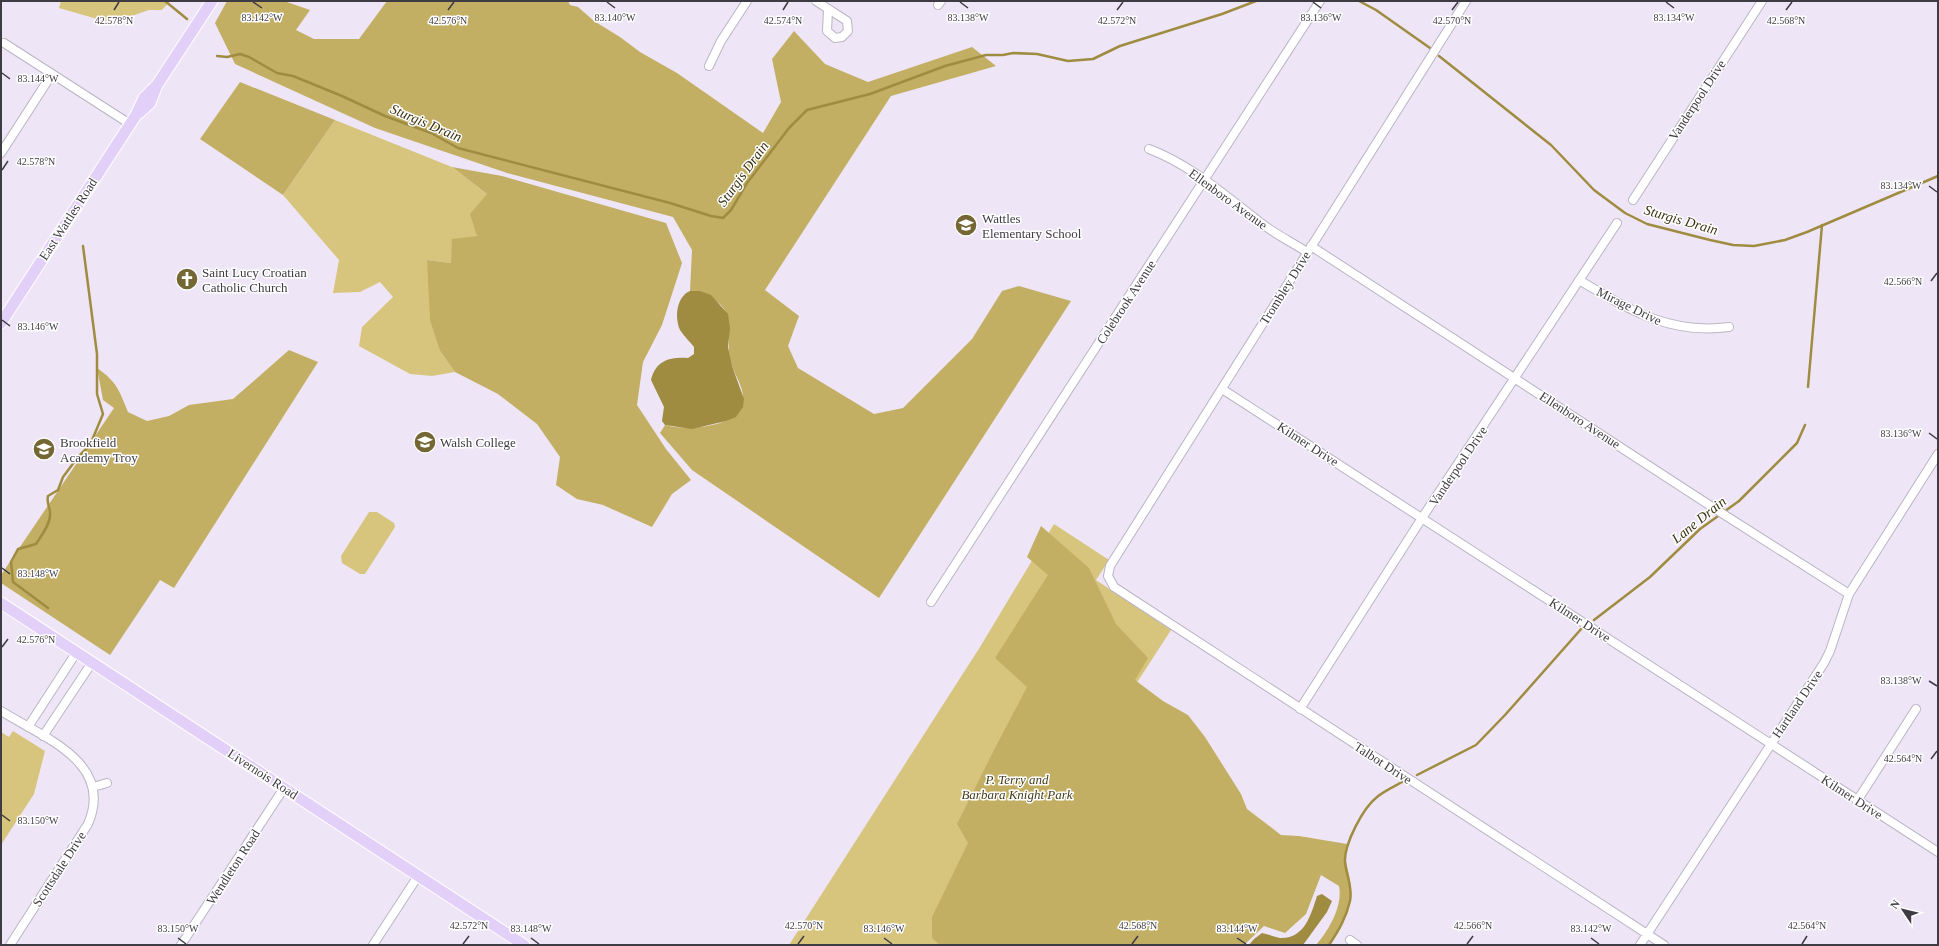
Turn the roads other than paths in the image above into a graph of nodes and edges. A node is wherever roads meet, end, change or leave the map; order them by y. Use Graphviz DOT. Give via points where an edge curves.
graph roads {
  1 [pos="212,1"];
  2 [pos="747,1"];
  3 [pos="816,1"];
  4 [pos="1320,1"];
  5 [pos="1466,1"];
  6 [pos="1762,1"];
  7 [pos="828,10"];
  8 [pos="4,43"];
  9 [pos="709,66"];
  10 [pos="52,74"];
  11 [pos="133,120"];
  12 [pos="1148,149"];
  13 [pos="1,153"];
  14 [pos="1205,180"];
  15 [pos="1633,200"];
  16 [pos="1617,223"];
  17 [pos="1309,249"];
  18 [pos="1579,280"];
  19 [pos="1,324"];
  20 [pos="1729,327"];
  21 [pos="1515,378"];
  22 [pos="1222,389"];
  23 [pos="1938,454"];
  24 [pos="1422,518"];
  25 [pos="1108,576"];
  26 [pos="1849,594"];
  27 [pos="931,602"];
  28 [pos="1,603"];
  29 [pos="76,653"];
  30 [pos="91,664"];
  31 [pos="1300,709"];
  32 [pos="1916,709"];
  33 [pos="1,711"];
  34 [pos="28,727"];
  35 [pos="43,736"];
  36 [pos="1770,743"];
  37 [pos="107,783"];
  38 [pos="93,787"];
  39 [pos="284,788"];
  40 [pos="1857,800"];
  41 [pos="1938,852"];
  42 [pos="418,876"];
  43 [pos="1647,934"];
  44 [pos="10,945"];
  45 [pos="181,945"];
  46 [pos="373,945"];
  47 [pos="524,945"];
  48 [pos="1640,945"];
  49 [pos="1664,945"];
  1 -- 11 [label="main road, East Wattles Road" via="157,85 150,103"];
  2 -- 9 [label="street" via="721,41"];
  3 -- 7 [label="street"];
  4 -- 14 [label="street, Colebrook Avenue"];
  5 -- 17 [label="street, Trombley Drive"];
  6 -- 15 [label="street, Vanderpool Drive"];
  8 -- 10 [label="street"];
  10 -- 11 [label="street"];
  10 -- 13 [label="street"];
  11 -- 19 [label="main road, East Wattles Road"];
  12 -- 14 [label="street, Ellenboro Avenue" via="1166,156"];
  14 -- 17 [label="street, Ellenboro Avenue" via="1267,227"];
  14 -- 27 [label="street, Colebrook Avenue"];
  16 -- 18 [label="street, Vanderpool Drive"];
  17 -- 21 [label="street, Ellenboro Avenue"];
  17 -- 22 [label="street, Trombley Drive"];
  18 -- 20 [label="street, Mirage Drive" via="1633,311 1664,324 1710,330"];
  18 -- 21 [label="street, Vanderpool Drive"];
  21 -- 24 [label="street, Vanderpool Drive"];
  21 -- 26 [label="street, Ellenboro Avenue"];
  22 -- 24 [label="street, Kilmer Drive"];
  22 -- 25 [label="street, Trombley Drive" via="1110,566"];
  23 -- 26 [label="street, Hartland Drive"];
  24 -- 31 [label="street, Vanderpool Drive"];
  24 -- 36 [label="street, Kilmer Drive"];
  25 -- 31 [label="street, Talbot Drive" via="1114,587"];
  26 -- 36 [label="street, Hartland Drive" via="1830,651"];
  28 -- 29 [label="main road, Livernois Road"];
  29 -- 30 [label="main road, Livernois Road"];
  29 -- 34 [label="street"];
  30 -- 35 [label="street"];
  30 -- 39 [label="main road, Livernois Road"];
  31 -- 43 [label="street, Talbot Drive"];
  32 -- 40 [label="street"];
  33 -- 34 [label="street, Scottsdale Drive"];
  34 -- 35 [label="street, Scottsdale Drive"];
  35 -- 38 [label="street, Scottsdale Drive" via="82,764"];
  36 -- 40 [label="street, Kilmer Drive"];
  36 -- 43 [label="street, Hartland Drive"];
  37 -- 38 [label="street"];
  38 -- 44 [label="street, Scottsdale Drive" via="93,807 88,824"];
  39 -- 42 [label="main road, Livernois Road"];
  39 -- 45 [label="street, Wendleton Road"];
  40 -- 41 [label="street, Kilmer Drive"];
  42 -- 46 [label="street"];
  42 -- 47 [label="main road, Livernois Road"];
  43 -- 48 [label="street, Hartland Drive"];
  43 -- 49 [label="street, Talbot Drive"];
}
